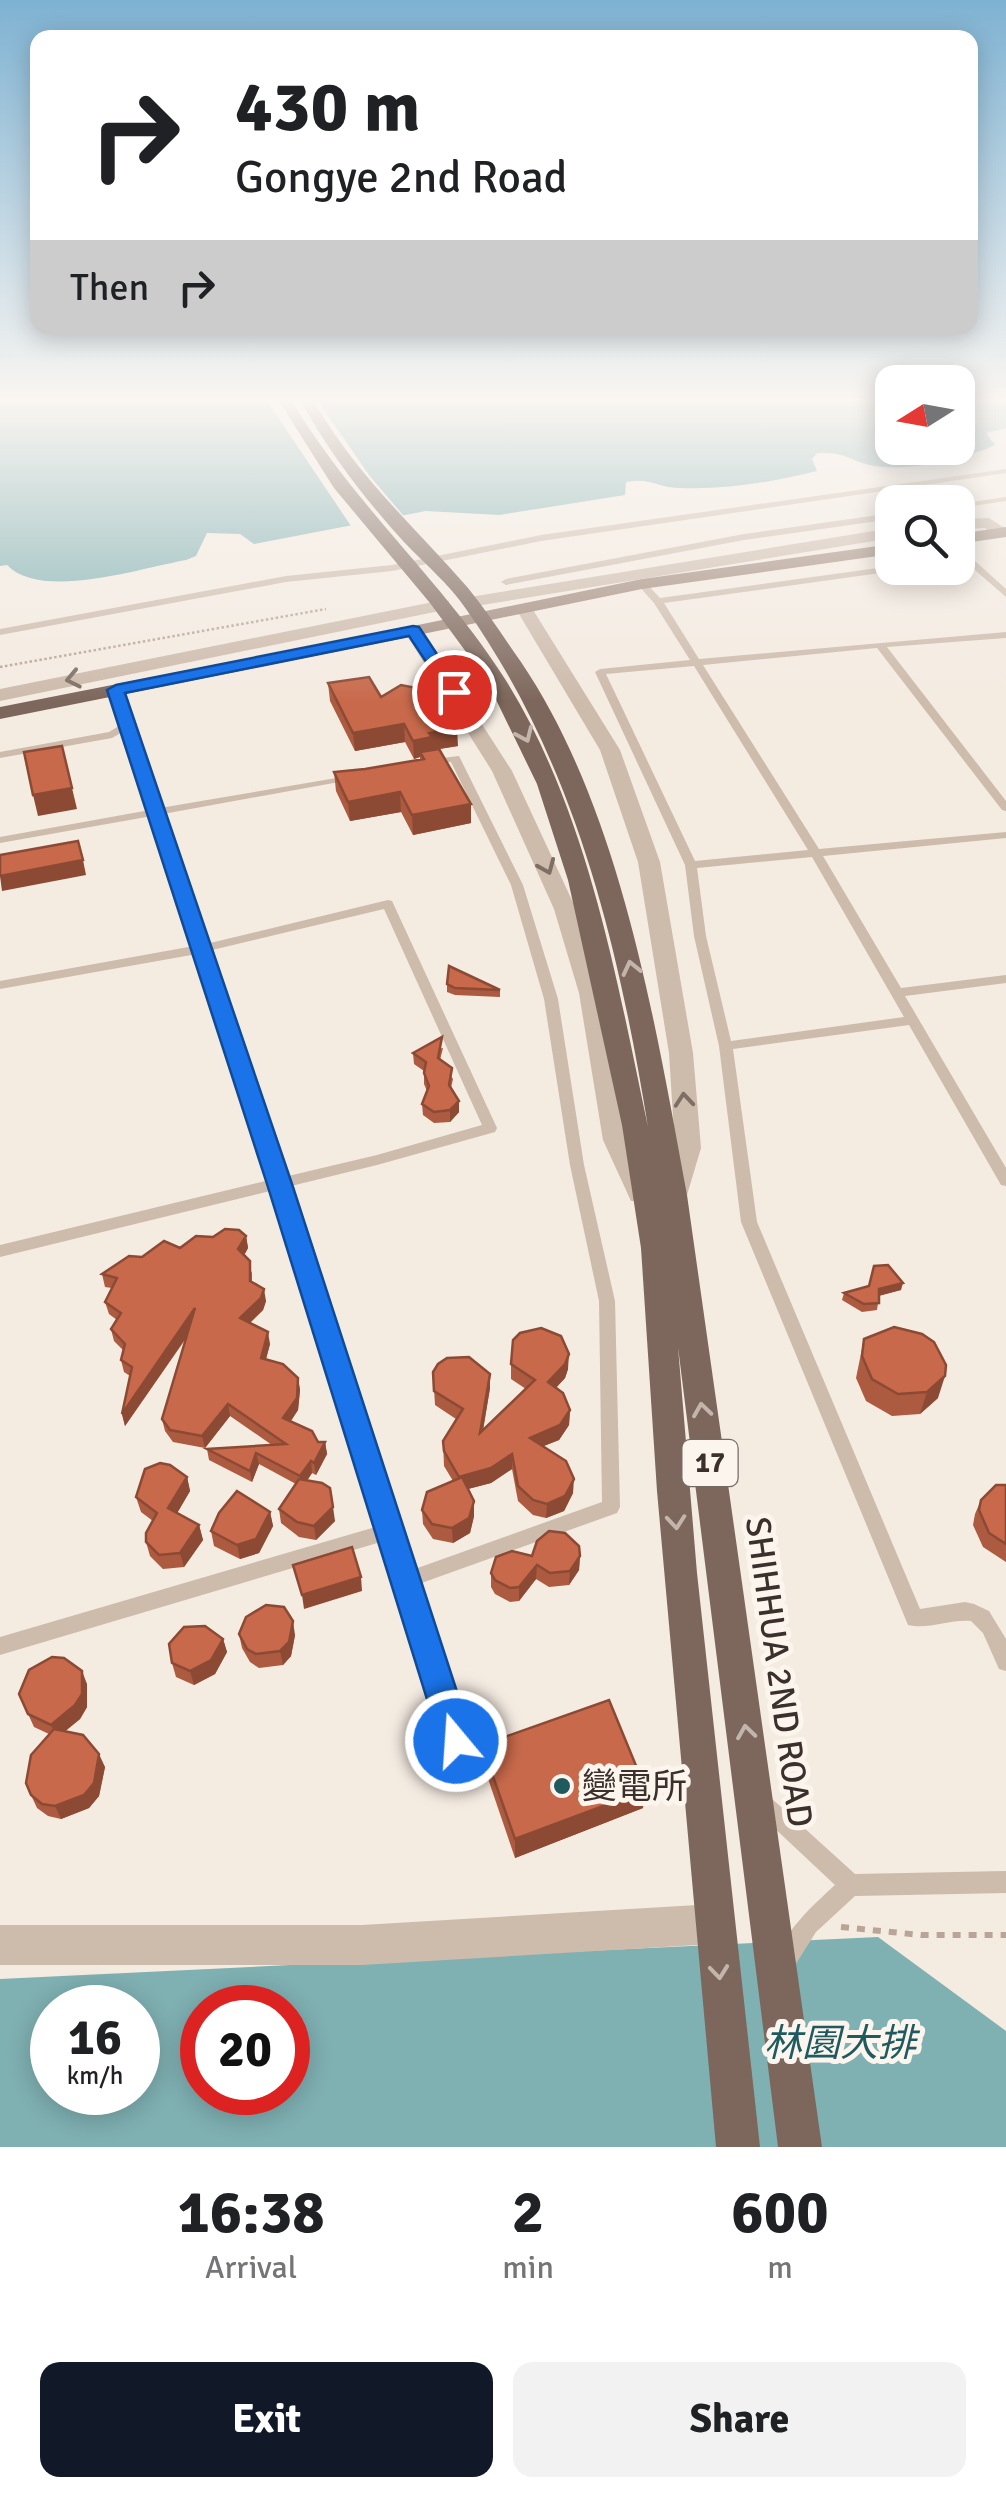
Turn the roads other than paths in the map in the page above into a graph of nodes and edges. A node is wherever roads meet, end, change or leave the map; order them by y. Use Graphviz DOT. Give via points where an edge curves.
graph roads {
  1 [pos="351,501"];
  2 [pos="379,501"];
  3 [pos="790,501"];
  4 [pos="875,519"];
  5 [pos="975,523"];
  6 [pos="1004,533"];
  7 [pos="875,536"];
  8 [pos="975,537"];
  9 [pos="875,550"];
  10 [pos="975,566"];
  11 [pos="875,571"];
  12 [pos="506,582"];
  13 [pos="642,584"];
  14 [pos="1006,594"];
  15 [pos="658,601"];
  16 [pos="470,602"];
  17 [pos="443,604"];
  18 [pos="524,609"];
  19 [pos="413,630"];
  20 [pos="0,632"];
  21 [pos="1006,636"];
  22 [pos="880,646"];
  23 [pos="696,661"];
  24 [pos="116,690"];
  25 [pos="0,695"];
  26 [pos="0,713"];
  27 [pos="127,725"];
  28 [pos="0,755"];
  29 [pos="418,764"];
  30 [pos="362,775"];
  31 [pos="1006,808"];
  32 [pos="156,813"];
  33 [pos="1006,835"];
  34 [pos="0,840"];
  35 [pos="817,855"];
  36 [pos="691,865"];
  37 [pos="200,949"];
  38 [pos="1006,979"];
  39 [pos="0,984"];
  40 [pos="897,993"];
  41 [pos="912,1020"];
  42 [pos="726,1046"];
  43 [pos="1000,1160"];
  44 [pos="1006,1181"];
  45 [pos="280,1184"];
  46 [pos="662,1205"];
  47 [pos="0,1250"];
  48 [pos="388,1531"];
  49 [pos="404,1581"];
  50 [pos="0,1646"];
  51 [pos="1006,1662"];
  52 [pos="456,1741"];
  53 [pos="756,1798"];
  54 [pos="1006,1882"];
  55 [pos="852,1885"];
  56 [pos="714,1924"];
  57 [pos="0,1946"];
  58 [pos="778,1971"];
  59 [pos="738,2147"];
  60 [pos="800,2147"];
  1 -- 17 [label="main road, 17"];
  2 -- 16 [label="main road, 17"];
  3 -- 20 [label="lane"];
  4 -- 12 [label="lane"];
  5 -- 6 [label="street"];
  6 -- 8 [label="street"];
  7 -- 16 [label="street"];
  9 -- 13 [label="street"];
  10 -- 14 [label="lane"];
  11 -- 15 [label="lane"];
  13 -- 15 [label="lane"];
  13 -- 18 [label="street"];
  15 -- 23 [label="lane"];
  46 -- 16 [label="main road, SHIHHUA 2ND ROAD / 17, one-way" via="651,1064 609,883 544,720"];
  17 -- 25 [label="street, one-way"];
  17 -- 46 [label="main road, SHIHHUA 2ND ROAD / 17, one-way" via="520,722 559,814"];
  18 -- 19 [label="street"];
  46 -- 18 [label="street, SHIHHUA 2ND ROAD, one-way" via="688,1148 649,862 610,750"];
  19 -- 24 [label="main road"];
  19 -- 46 [label="street, SHIHHUA 2ND ROAD, one-way" via="502,771 565,908 591,993 616,1140"];
  21 -- 22 [label="lane"];
  22 -- 23 [label="lane"];
  22 -- 31 [label="lane"];
  23 -- 35 [label="lane"];
  23 -- 36 [label="lane" via="600,672"];
  24 -- 26 [label="main road"];
  24 -- 27 [label="lane"];
  27 -- 28 [label="lane" via="112,735"];
  27 -- 32 [label="lane"];
  29 -- 49 [label="lane" via="455,758 517,885 551,999 606,1301 611,1507"];
  30 -- 32 [label="lane"];
  32 -- 34 [label="lane"];
  32 -- 37 [label="lane"];
  33 -- 35 [label="lane"];
  35 -- 36 [label="lane"];
  35 -- 40 [label="lane"];
  36 -- 42 [label="lane"];
  37 -- 39 [label="lane"];
  37 -- 45 [label="lane"];
  37 -- 45 [label="lane" via="388,904 490,1128"];
  38 -- 40 [label="lane"];
  40 -- 41 [label="lane"];
  41 -- 42 [label="lane"];
  41 -- 43 [label="lane"];
  42 -- 51 [label="lane" via="749,1222 914,1619 971,1609 988,1618"];
  43 -- 44 [label="lane"];
  45 -- 47 [label="lane"];
  45 -- 48 [label="lane"];
  53 -- 46 [label="main road, SHIHHUA 2ND ROAD / 17, one-way"];
  46 -- 56 [label="main road, SHIHHUA 2ND ROAD / 17, one-way"];
  48 -- 49 [label="lane"];
  48 -- 50 [label="lane"];
  49 -- 52 [label="lane"];
  53 -- 55 [label="lane"];
  53 -- 58 [label="main road, SHIHHUA 2ND ROAD / 17"];
  54 -- 55 [label="lane"];
  55 -- 58 [label="lane" via="808,1924"];
  56 -- 57 [label="street" via="362,1945"];
  56 -- 59 [label="main road, 17, one-way"];
  58 -- 60 [label="main road, 17"];
}
